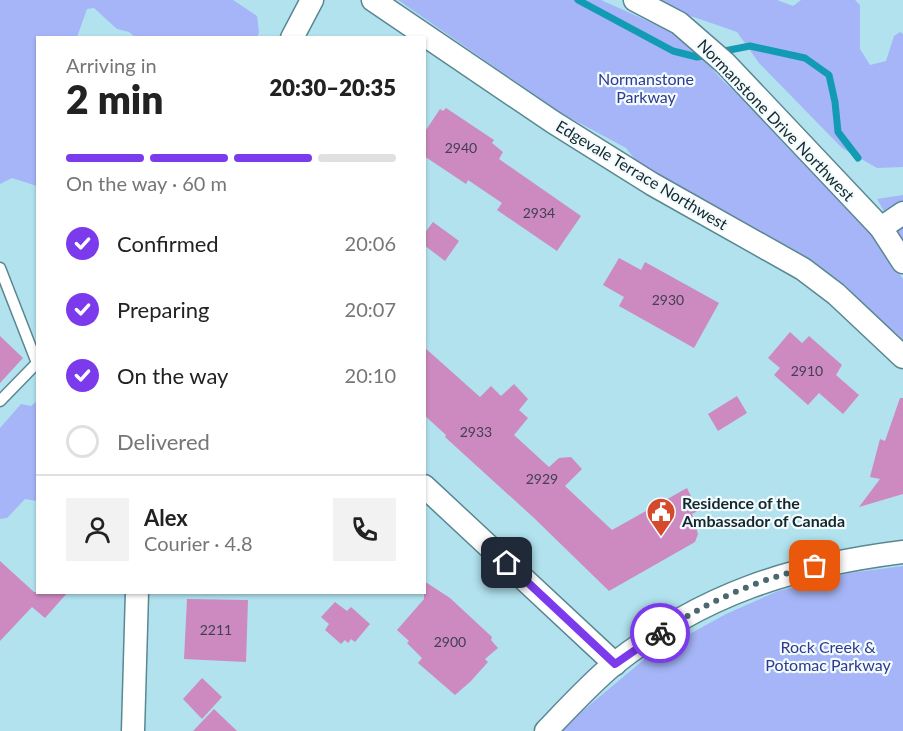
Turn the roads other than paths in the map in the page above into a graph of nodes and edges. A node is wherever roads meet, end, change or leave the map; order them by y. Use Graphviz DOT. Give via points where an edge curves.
graph roads {
  1 [pos="312,0"];
  2 [pos="373,0"];
  3 [pos="635,0"];
  4 [pos="293,36"];
  5 [pos="903,213"];
  6 [pos="881,228"];
  7 [pos="903,262"];
  8 [pos="0,268"];
  9 [pos="903,357"];
  10 [pos="36,360"];
  11 [pos="36,364"];
  12 [pos="0,401"];
  13 [pos="426,488"];
  14 [pos="903,552"];
  15 [pos="137,594"];
  16 [pos="615,664"];
  17 [pos="133,731"];
  18 [pos="546,731"];
  1 -- 4 [label="street"];
  2 -- 9 [label="street, Edgevale Terrace Northwest" via="652,184 803,269 836,294"];
  3 -- 6 [label="street, Normanstone Drive Northwest" via="679,23 707,46"];
  5 -- 6 [label="street"];
  6 -- 7 [label="street, Normanstone Drive Northwest"];
  8 -- 10 [label="lane"];
  11 -- 12 [label="lane"];
  13 -- 16 [label="street"];
  14 -- 16 [label="street" via="834,562 752,585 679,620"];
  15 -- 17 [label="street"];
  16 -- 18 [label="street"];
}
